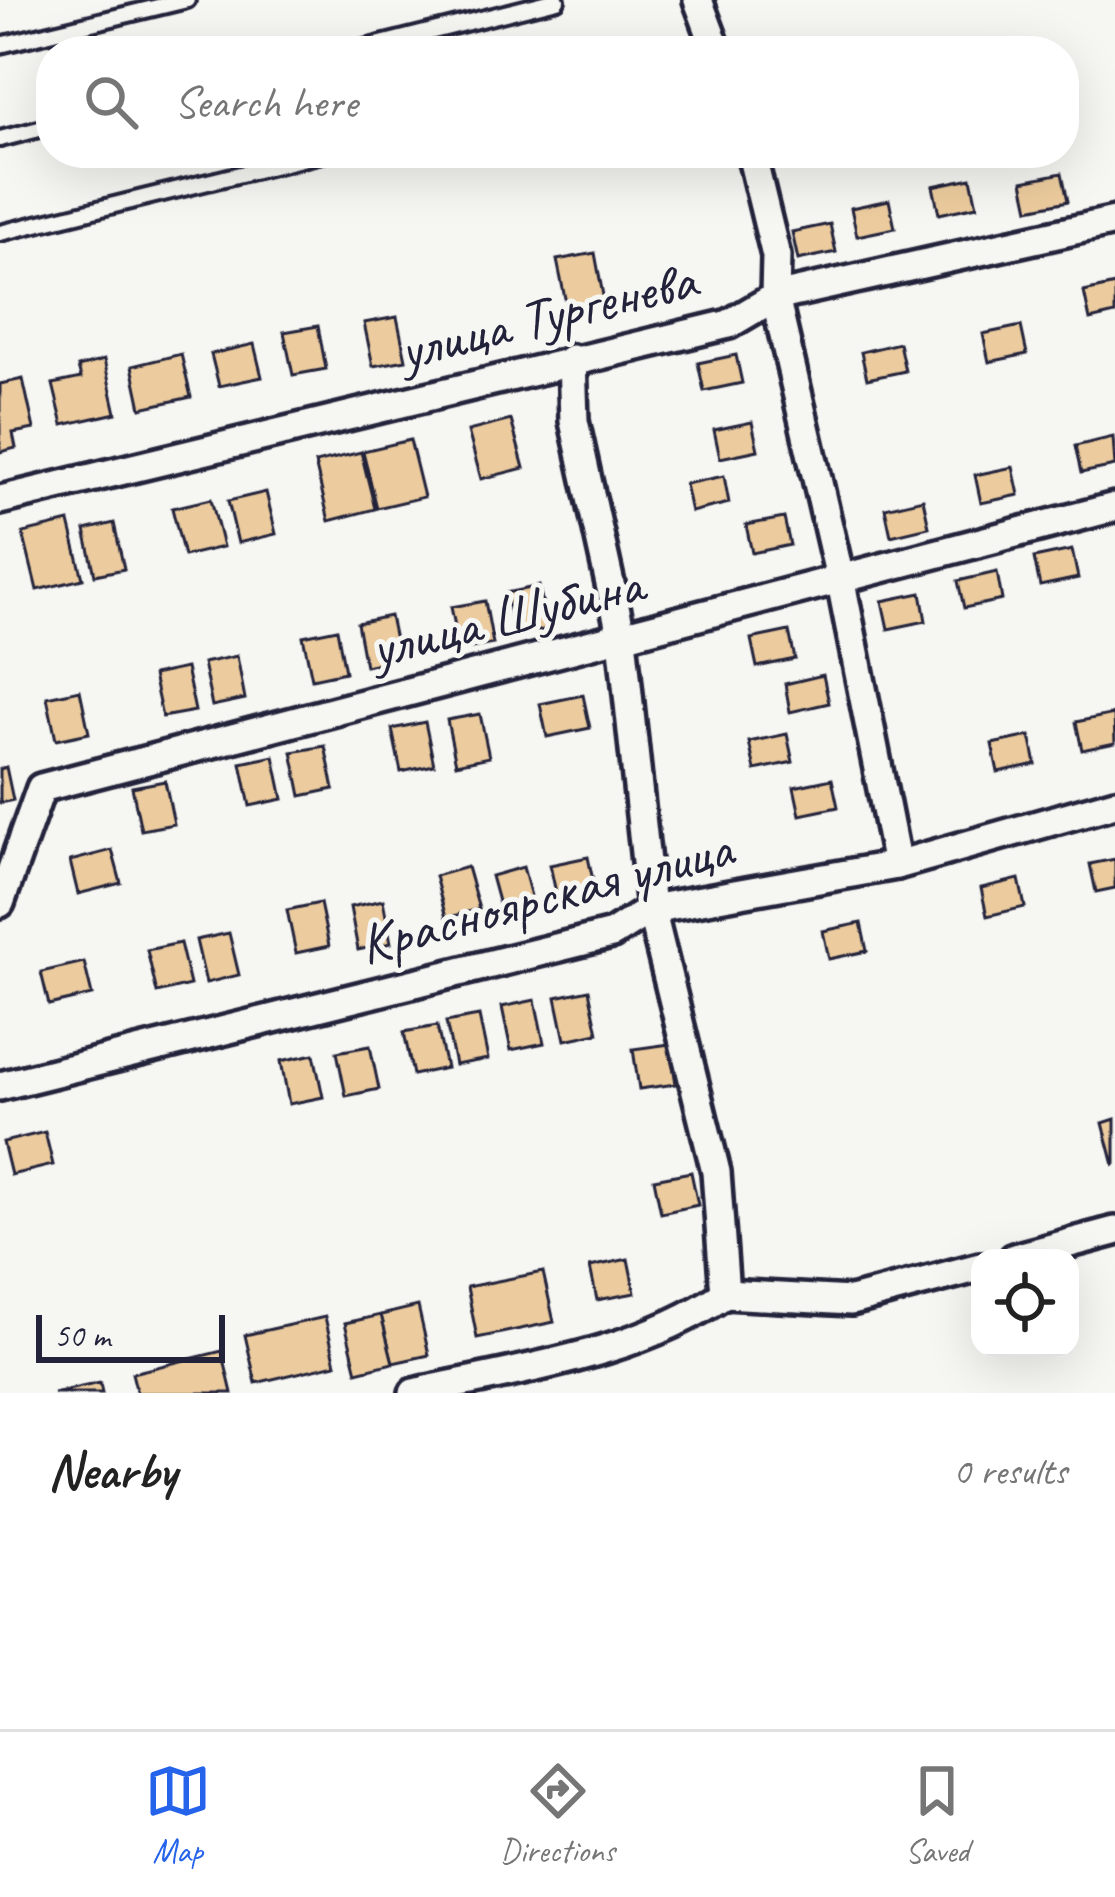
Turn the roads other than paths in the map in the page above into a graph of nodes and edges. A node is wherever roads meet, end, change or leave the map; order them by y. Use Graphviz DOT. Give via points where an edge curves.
graph roads {
  1 [pos="187,0"];
  2 [pos="557,0"];
  3 [pos="698,0"];
  4 [pos="36,36"];
  5 [pos="37,36"];
  6 [pos="412,36"];
  7 [pos="711,36"];
  8 [pos="0,45"];
  9 [pos="36,130"];
  10 [pos="0,139"];
  11 [pos="264,168"];
  12 [pos="755,168"];
  13 [pos="1115,220"];
  14 [pos="0,232"];
  15 [pos="775,297"];
  16 [pos="572,359"];
  17 [pos="0,500"];
  18 [pos="1115,507"];
  19 [pos="842,582"];
  20 [pos="622,638"];
  21 [pos="1115,803"];
  22 [pos="897,865"];
  23 [pos="0,903"];
  24 [pos="651,909"];
  25 [pos="0,1086"];
  26 [pos="1115,1231"];
  27 [pos="1048,1249"];
  28 [pos="971,1269"];
  29 [pos="725,1294"];
  30 [pos="414,1393"];
  1 -- 5 [label="lane"];
  2 -- 6 [label="lane"];
  3 -- 7 [label="street"];
  4 -- 8 [label="lane"];
  9 -- 10 [label="lane"];
  11 -- 14 [label="lane"];
  12 -- 15 [label="street" via="776,256"];
  13 -- 15 [label="street, улица Тургенева"];
  15 -- 16 [label="street, улица Тургенева" via="729,324"];
  15 -- 19 [label="street"];
  16 -- 17 [label="street, улица Тургенева"];
  16 -- 20 [label="street" via="574,421"];
  18 -- 19 [label="street, улица Шубина"];
  19 -- 20 [label="street, улица Шубина"];
  19 -- 22 [label="street"];
  20 -- 23 [label="street, улица Шубина" via="41,788"];
  20 -- 24 [label="street"];
  21 -- 22 [label="street, Красноярская улица"];
  22 -- 24 [label="street, Красноярская улица"];
  24 -- 25 [label="street, Красноярская улица" via="612,934"];
  24 -- 29 [label="street" via="716,1172"];
  26 -- 27 [label="street"];
  28 -- 29 [label="street" via="851,1301"];
  29 -- 30 [label="street" via="631,1342"];
}
